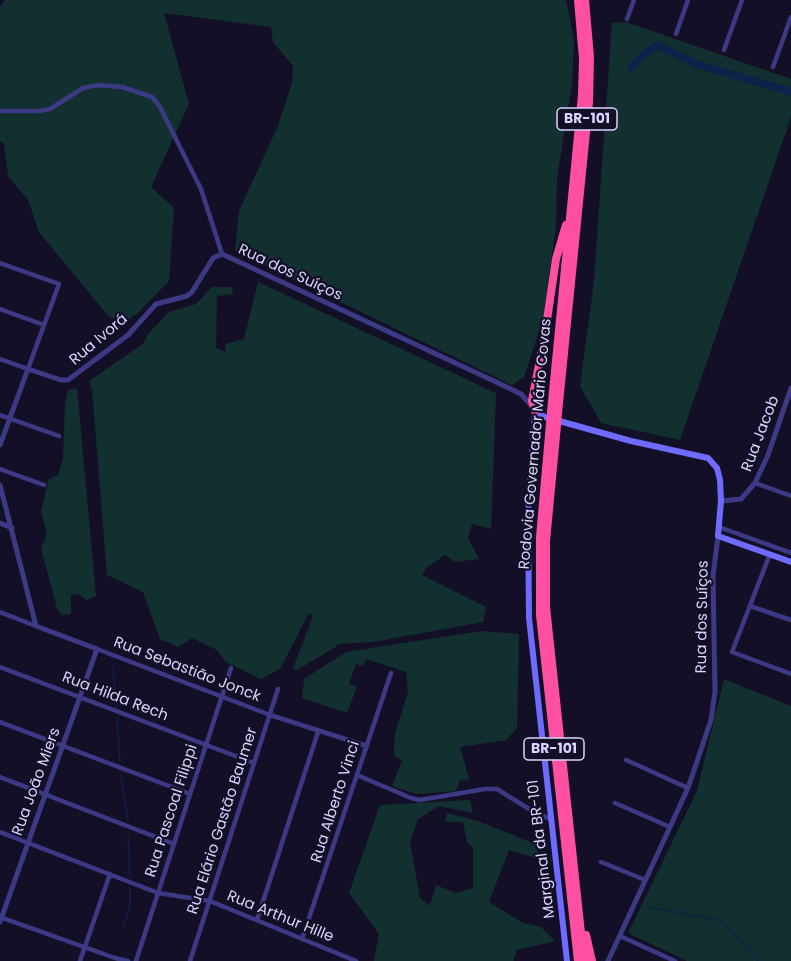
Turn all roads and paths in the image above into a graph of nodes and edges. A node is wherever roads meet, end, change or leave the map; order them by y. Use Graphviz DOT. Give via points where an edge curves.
graph roads {
  1 [pos="578,0"];
  2 [pos="585,0"];
  3 [pos="634,0"];
  4 [pos="688,0"];
  5 [pos="742,0"];
  6 [pos="791,17"];
  7 [pos="627,19"];
  8 [pos="676,34"];
  9 [pos="724,50"];
  10 [pos="773,67"];
  11 [pos="0,111"];
  12 [pos="572,201"];
  13 [pos="222,254"];
  14 [pos="0,263"];
  15 [pos="0,309"];
  16 [pos="44,326"];
  17 [pos="0,359"];
  18 [pos="28,369"];
  19 [pos="791,388"];
  20 [pos="534,390"];
  21 [pos="520,394"];
  22 [pos="535,411"];
  23 [pos="555,413"];
  24 [pos="0,415"];
  25 [pos="10,418"];
  26 [pos="554,424"];
  27 [pos="58,436"];
  28 [pos="0,445"];
  29 [pos="0,469"];
  30 [pos="754,483"];
  31 [pos="0,485"];
  32 [pos="44,485"];
  33 [pos="791,496"];
  34 [pos="721,501"];
  35 [pos="0,524"];
  36 [pos="719,527"];
  37 [pos="12,528"];
  38 [pos="718,536"];
  39 [pos="791,553"];
  40 [pos="770,554"];
  41 [pos="791,562"];
  42 [pos="750,606"];
  43 [pos="0,612"];
  44 [pos="791,620"];
  45 [pos="36,626"];
  46 [pos="97,649"];
  47 [pos="0,667"];
  48 [pos="231,668"];
  49 [pos="392,673"];
  50 [pos="791,674"];
  51 [pos="278,689"];
  52 [pos="222,696"];
  53 [pos="80,697"];
  54 [pos="270,715"];
  55 [pos="0,722"];
  56 [pos="318,732"];
  57 [pos="206,745"];
  58 [pos="63,746"];
  59 [pos="367,746"];
  60 [pos="626,760"];
  61 [pos="254,763"];
  62 [pos="357,776"];
  63 [pos="0,777"];
  64 [pos="688,788"];
  65 [pos="45,794"];
  66 [pos="190,794"];
  67 [pos="615,803"];
  68 [pos="550,819"];
  69 [pos="669,827"];
  70 [pos="0,832"];
  71 [pos="28,843"];
  72 [pos="174,844"];
  73 [pos="601,862"];
  74 [pos="110,874"];
  75 [pos="645,880"];
  76 [pos="158,892"];
  77 [pos="577,897"];
  78 [pos="210,901"];
  79 [pos="1,919"];
  80 [pos="257,920"];
  81 [pos="620,936"];
  82 [pos="303,939"];
  83 [pos="85,947"];
  84 [pos="80,961"];
  85 [pos="128,961"];
  86 [pos="136,961"];
  87 [pos="190,961"];
  88 [pos="356,961"];
  89 [pos="567,961"];
  90 [pos="578,961"];
  91 [pos="584,961"];
  92 [pos="592,961"];
  93 [pos="609,961"];
  94 [pos="675,961"];
  1 -- 12 [label="highway, Rodovia Governador Mário Covas / BR-101" via="583,78"];
  2 -- 23 [label="highway, Rodovia Governador Mário Covas / BR-101" via="589,102"];
  3 -- 7 [label="street"];
  4 -- 8 [label="street"];
  5 -- 9 [label="street"];
  6 -- 10 [label="street"];
  11 -- 13 [label="street, Rua dos Suíços" via="50,109 90,85 115,86 152,97 201,189"];
  12 -- 20 [label="highway" via="556,260"];
  12 -- 23 [label="highway, Rodovia Governador Mário Covas / BR-101"];
  13 -- 18 [label="street, Rua Ivorá" via="213,258 192,292 156,304 128,335 68,380"];
  13 -- 21 [label="street, Rua dos Suíços"];
  14 -- 16 [label="street" via="59,284"];
  15 -- 16 [label="street"];
  16 -- 18 [label="street"];
  17 -- 18 [label="street, Rua Ivorá"];
  18 -- 25 [label="street"];
  19 -- 30 [label="street, Rua Jacob"];
  20 -- 21 [label="street"];
  20 -- 22 [label="highway"];
  21 -- 22 [label="street, Rua dos Suíços"];
  22 -- 34 [label="main road, Rua dos Suíços" via="631,441 708,458 719,472"];
  22 -- 68 [label="main road, Marginal da BR-101" via="528,504 528,601"];
  23 -- 26 [label="highway, Rodovia Governador Mário Covas / BR-101, bridge"];
  24 -- 25 [label="street"];
  25 -- 27 [label="street"];
  25 -- 28 [label="street"];
  26 -- 77 [label="highway, Rodovia Governador Mário Covas / BR-101" via="546,608"];
  26 -- 90 [label="highway, Rodovia Governador Mário Covas / BR-101" via="540,537 540,615"];
  29 -- 32 [label="street"];
  30 -- 33 [label="street"];
  30 -- 34 [label="street, Rua Jacob" via="741,499"];
  31 -- 37 [label="street"];
  34 -- 36 [label="main road, Rua dos Suíços"];
  35 -- 37 [label="street"];
  36 -- 38 [label="main road, Rua dos Suíços"];
  36 -- 39 [label="street"];
  37 -- 45 [label="street"];
  38 -- 40 [label="main road"];
  38 -- 64 [label="street, Rua dos Suíços" via="713,576 715,700"];
  40 -- 41 [label="main road"];
  40 -- 42 [label="street"];
  42 -- 44 [label="street"];
  42 -- 50 [label="street" via="732,652"];
  43 -- 45 [label="street, Rua Sebastião Jonck"];
  45 -- 46 [label="street, Rua Sebastião Jonck"];
  46 -- 52 [label="street, Rua Sebastião Jonck"];
  46 -- 53 [label="street, Rua João Miers"];
  47 -- 53 [label="street, Rua Hilda Rech"];
  48 -- 52 [label="street, Rua Pascoal Filippi"];
  49 -- 59 [label="street, Rua Alberto Vinci"];
  51 -- 54 [label="street, Rua Elário Gastão Baumer"];
  52 -- 54 [label="street, Rua Sebastião Jonck"];
  52 -- 57 [label="street, Rua Pascoal Filippi"];
  53 -- 57 [label="street, Rua Hilda Rech"];
  53 -- 58 [label="street, Rua João Miers"];
  54 -- 56 [label="street, Rua Sebastião Jonck"];
  54 -- 61 [label="street, Rua Elário Gastão Baumer"];
  55 -- 58 [label="street"];
  56 -- 59 [label="street, Rua Sebastião Jonck"];
  56 -- 80 [label="street"];
  57 -- 61 [label="street, Rua Hilda Rech"];
  57 -- 66 [label="street, Rua Pascoal Filippi"];
  58 -- 65 [label="street, Rua João Miers"];
  58 -- 66 [label="street"];
  59 -- 62 [label="street, Rua Alberto Vinci"];
  60 -- 64 [label="street"];
  61 -- 78 [label="street, Rua Elário Gastão Baumer"];
  62 -- 68 [label="street" via="420,800 497,789"];
  62 -- 82 [label="street, Rua Alberto Vinci"];
  63 -- 65 [label="street"];
  64 -- 69 [label="street, Rua dos Suíços"];
  65 -- 71 [label="street, Rua João Miers"];
  65 -- 72 [label="street"];
  66 -- 72 [label="street, Rua Pascoal Filippi"];
  67 -- 69 [label="street"];
  68 -- 89 [label="main road, Marginal da BR-101"];
  69 -- 75 [label="street, Rua dos Suíços"];
  70 -- 71 [label="street, Rua Arthur Hille"];
  71 -- 74 [label="street, Rua Arthur Hille"];
  71 -- 79 [label="street, Rua João Miers"];
  72 -- 76 [label="street, Rua Pascoal Filippi"];
  73 -- 75 [label="street"];
  74 -- 76 [label="street, Rua Arthur Hille"];
  74 -- 83 [label="street"];
  75 -- 81 [label="street, Rua dos Suíços"];
  76 -- 78 [label="street, Rua Arthur Hille"];
  76 -- 86 [label="street, Rua Pascoal Filippi"];
  77 -- 91 [label="highway, Rodovia Governador Mário Covas / BR-101"];
  77 -- 92 [label="highway"];
  78 -- 80 [label="street, Rua Arthur Hille"];
  78 -- 87 [label="street, Rua Elário Gastão Baumer"];
  79 -- 83 [label="street"];
  80 -- 82 [label="street, Rua Arthur Hille"];
  81 -- 93 [label="street, Rua dos Suíços"];
  81 -- 94 [label="street"];
  82 -- 88 [label="street, Rua Arthur Hille"];
  83 -- 84 [label="street"];
  83 -- 85 [label="street"];
}
